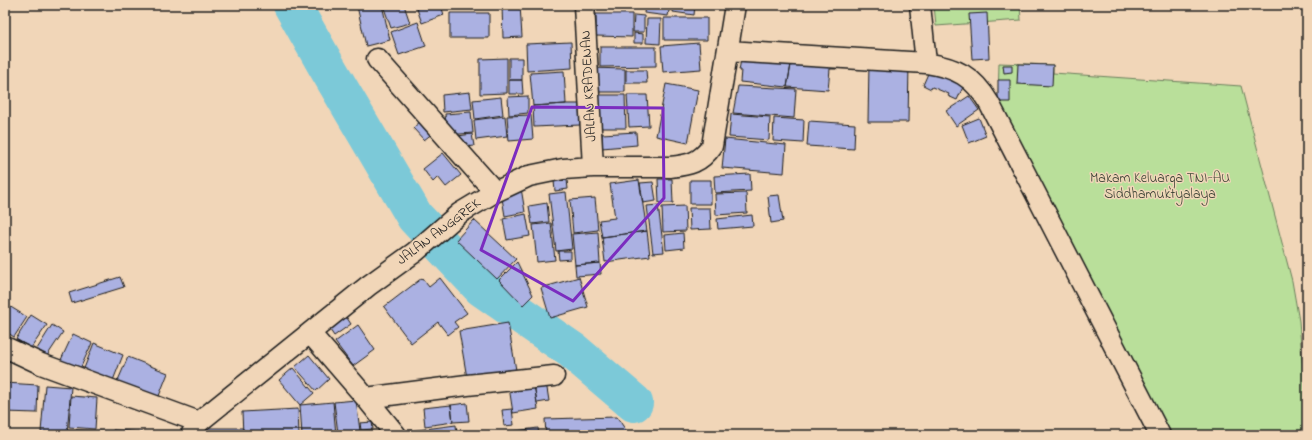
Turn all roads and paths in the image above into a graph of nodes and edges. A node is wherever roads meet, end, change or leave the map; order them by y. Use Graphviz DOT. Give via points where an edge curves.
graph roads {
  1 [pos="584,5"];
  2 [pos="735,5"];
  3 [pos="920,5"];
  4 [pos="728,51"];
  5 [pos="377,59"];
  6 [pos="926,63"];
  7 [pos="593,167"];
  8 [pos="495,192"];
  9 [pos="310,333"];
  10 [pos="5,347"];
  11 [pos="554,376"];
  12 [pos="366,398"];
  13 [pos="195,428"];
  14 [pos="396,435"];
  15 [pos="1160,435"];
  1 -- 7 [label="street, JALAN KRADENAN"];
  2 -- 4 [label="street, JALAN ANGGREK"];
  3 -- 6 [label="street"];
  4 -- 6 [label="street"];
  4 -- 7 [label="street, JALAN ANGGREK" via="712,146 706,155 696,162 682,166"];
  5 -- 8 [label="street"];
  6 -- 15 [label="street" via="962,74 974,82 986,98"];
  7 -- 8 [label="street, JALAN ANGGREK" via="563,169 529,176"];
  8 -- 9 [label="street, JALAN ANGGREK" via="460,213"];
  9 -- 12 [label="street"];
  9 -- 13 [label="street, JALAN ANGGREK"];
  10 -- 13 [label="street"];
  11 -- 12 [label="street"];
  12 -- 14 [label="street"];
}
